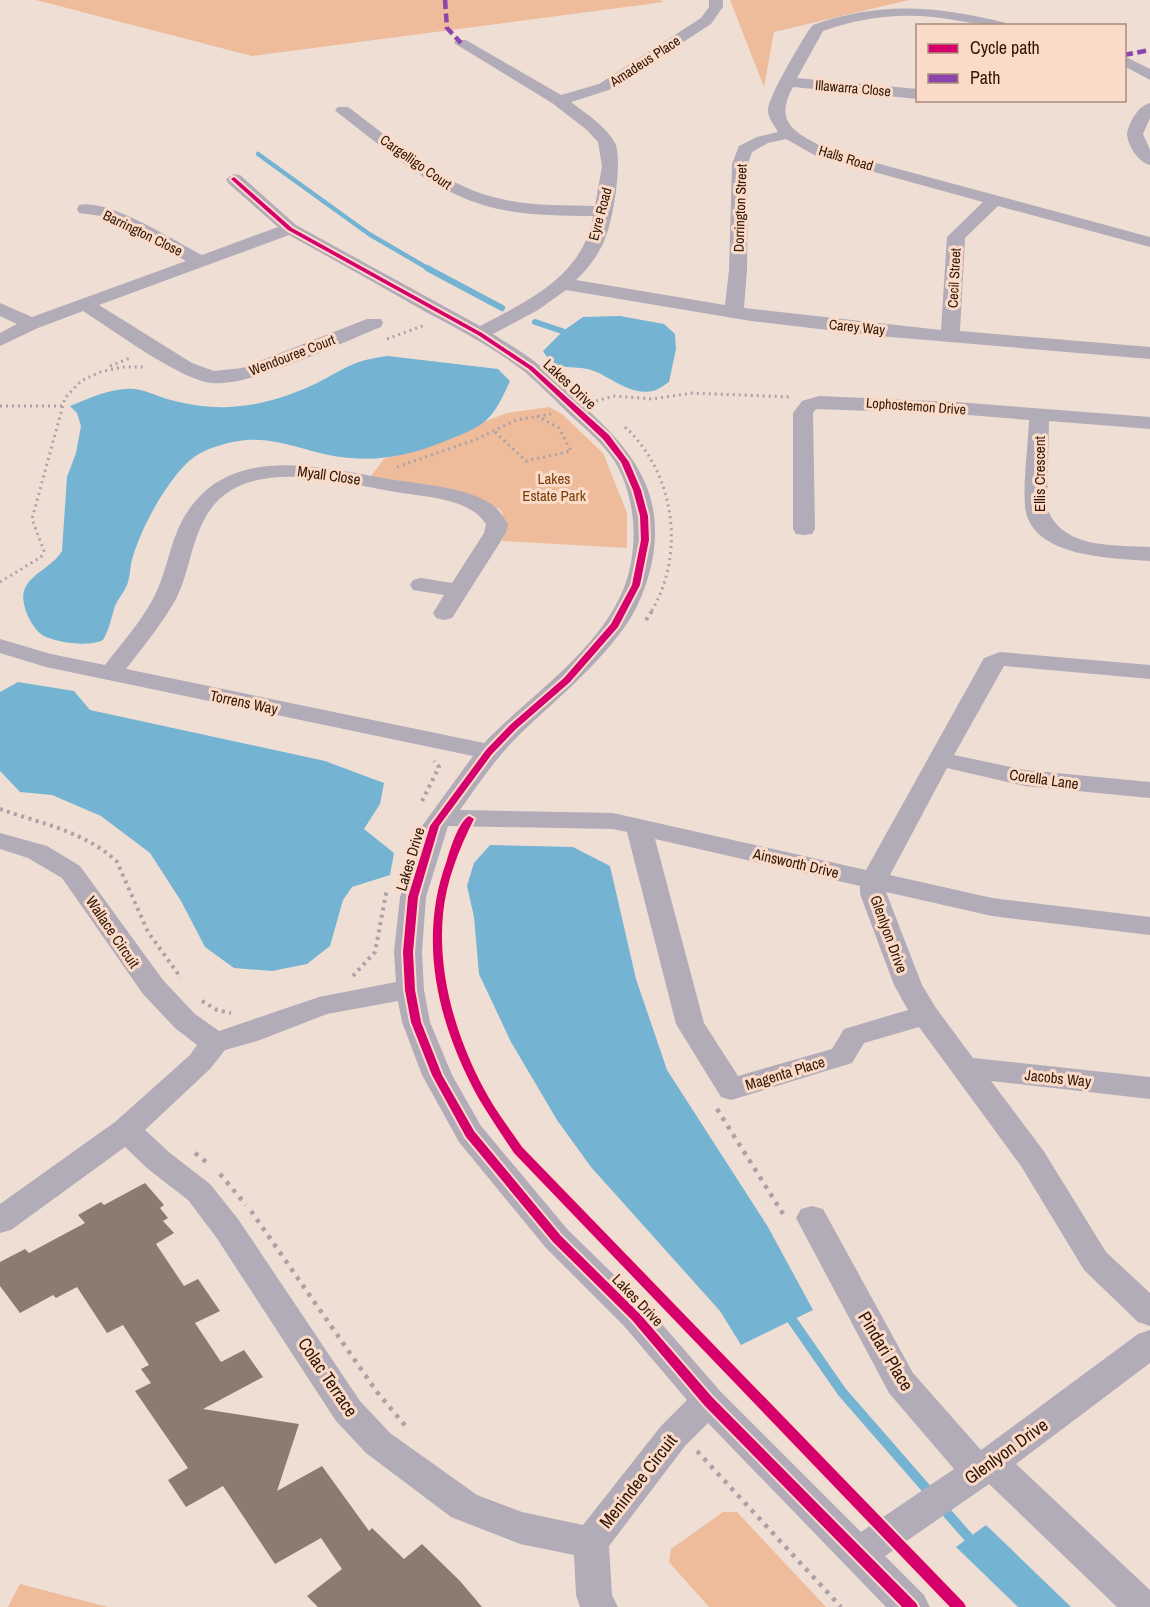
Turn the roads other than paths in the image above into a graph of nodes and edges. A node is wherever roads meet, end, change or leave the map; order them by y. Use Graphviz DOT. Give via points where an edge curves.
graph roads {
  1 [pos="716,0"];
  2 [pos="992,24"];
  3 [pos="461,43"];
  4 [pos="1126,61"];
  5 [pos="1150,75"];
  6 [pos="789,82"];
  7 [pos="916,93"];
  8 [pos="558,102"];
  9 [pos="1150,108"];
  10 [pos="343,110"];
  11 [pos="788,134"];
  12 [pos="1150,160"];
  13 [pos="234,179"];
  14 [pos="995,200"];
  15 [pos="85,210"];
  16 [pos="601,211"];
  17 [pos="1150,225"];
  18 [pos="291,229"];
  19 [pos="1142,240"];
  20 [pos="200,261"];
  21 [pos="565,284"];
  22 [pos="84,304"];
  23 [pos="0,309"];
  24 [pos="734,312"];
  25 [pos="374,323"];
  26 [pos="31,324"];
  27 [pos="480,333"];
  28 [pos="950,336"];
  29 [pos="0,340"];
  30 [pos="1150,353"];
  31 [pos="1039,415"];
  32 [pos="1150,423"];
  33 [pos="804,529"];
  34 [pos="1150,554"];
  35 [pos="420,585"];
  36 [pos="458,591"];
  37 [pos="444,613"];
  38 [pos="0,646"];
  39 [pos="1150,672"];
  40 [pos="111,673"];
  41 [pos="489,752"];
  42 [pos="939,759"];
  43 [pos="1150,790"];
  44 [pos="430,813"];
  45 [pos="639,827"];
  46 [pos="0,841"];
  47 [pos="873,881"];
  48 [pos="1150,926"];
  49 [pos="410,990"];
  50 [pos="925,1015"];
  51 [pos="215,1042"];
  52 [pos="966,1068"];
  53 [pos="1150,1088"];
  54 [pos="126,1130"];
  55 [pos="813,1218"];
  56 [pos="0,1221"];
  57 [pos="1150,1313"];
  58 [pos="1150,1344"];
  59 [pos="708,1401"];
  60 [pos="976,1473"];
  61 [pos="591,1543"];
  62 [pos="859,1553"];
  63 [pos="598,1607"];
  64 [pos="911,1607"];
  65 [pos="1142,1607"];
  1 -- 8 [label="street, Amadeus Place" via="716,7 706,21 624,75 604,87"];
  2 -- 6 [label="street" via="944,13 910,11 841,20 813,33"];
  3 -- 8 [label="street, Eyre Road"];
  4 -- 5 [label="street"];
  6 -- 7 [label="street, Illawarra Close"];
  6 -- 11 [label="street" via="776,110 777,119"];
  8 -- 16 [label="street, Eyre Road" via="587,121 607,142 610,178"];
  9 -- 12 [label="street" via="1137,120 1135,134 1137,144"];
  10 -- 16 [label="street, Cargelligo Court" via="450,186 472,197 512,207"];
  11 -- 14 [label="street, Halls Road" via="822,153"];
  11 -- 24 [label="street, Dorrington Street" via="745,149 740,164"];
  13 -- 18 [label="street, Lakes Drive"];
  14 -- 19 [label="street, Halls Road"];
  14 -- 28 [label="street, Cecil Street" via="956,237"];
  15 -- 20 [label="street, Barrington Close" via="106,212"];
  16 -- 21 [label="street, Eyre Road" via="598,237"];
  17 -- 19 [label="street, Halls Road"];
  18 -- 20 [label="street"];
  18 -- 27 [label="street, Lakes Drive"];
  20 -- 22 [label="street"];
  21 -- 24 [label="street, Carey Way"];
  21 -- 27 [label="street, Eyre Road"];
  22 -- 25 [label="street, Wendouree Court" via="185,367 212,376 244,374"];
  22 -- 26 [label="street"];
  23 -- 26 [label="street"];
  24 -- 28 [label="street, Carey Way"];
  26 -- 29 [label="street"];
  27 -- 41 [label="street, Lakes Drive" via="531,368 616,449 637,490 645,540 636,585 615,625 567,680"];
  28 -- 30 [label="street, Carey Way"];
  31 -- 32 [label="street, Lophostemon Drive"];
  31 -- 33 [label="street, Lophostemon Drive" via="834,401 809,405 803,413"];
  31 -- 34 [label="street, Ellis Crescent" via="1036,508 1041,523 1058,539 1084,547"];
  35 -- 36 [label="street"];
  36 -- 37 [label="street, Myall Close"];
  36 -- 40 [label="street, Myall Close" via="495,533 496,524 488,511 450,496 321,473 295,470 249,476 214,493 202,507 187,535 171,587"];
  38 -- 40 [label="street, Torrens Way"];
  39 -- 42 [label="street, Glenlyon Drive" via="1000,659 987,670"];
  40 -- 41 [label="street, Torrens Way"];
  41 -- 44 [label="street, Lakes Drive"];
  42 -- 43 [label="street, Corella Lane" via="1025,778"];
  42 -- 47 [label="street, Glenlyon Drive"];
  44 -- 45 [label="street, Ainsworth Drive" via="613,821"];
  44 -- 49 [label="street, Lakes Drive" via="435,826 413,897 408,952"];
  45 -- 47 [label="street, Ainsworth Drive"];
  45 -- 50 [label="street, Magenta Place" via="690,1024 731,1089 842,1056 854,1036"];
  46 -- 51 [label="street, Wallace Circuit" via="56,860 71,872 161,996 186,1022"];
  47 -- 48 [label="street, Ainsworth Drive" via="992,907"];
  47 -- 50 [label="street, Glenlyon Drive" via="873,894 908,986"];
  49 -- 51 [label="street" via="345,1000 243,1037"];
  49 -- 59 [label="street, Lakes Drive" via="416,1022 437,1075 470,1134 557,1239 636,1317"];
  50 -- 52 [label="street, Glenlyon Drive"];
  51 -- 54 [label="street" via="200,1062"];
  52 -- 53 [label="street, Jacobs Way"];
  52 -- 57 [label="street, Glenlyon Drive" via="1032,1158 1095,1261"];
  54 -- 56 [label="street"];
  54 -- 61 [label="street, Colac Terrace" via="199,1192 348,1411 378,1443 464,1506 519,1528"];
  55 -- 60 [label="street, Pindari Place" via="901,1383"];
  58 -- 60 [label="street, Glenlyon Drive"];
  59 -- 61 [label="street, Menindee Circuit" via="678,1430"];
  59 -- 62 [label="street, Lakes Drive"];
  60 -- 62 [label="street, Glenlyon Drive"];
  60 -- 65 [label="street, Pindari Place"];
  61 -- 63 [label="street, Menindee Circuit"];
  62 -- 64 [label="street, Lakes Drive"];
}
